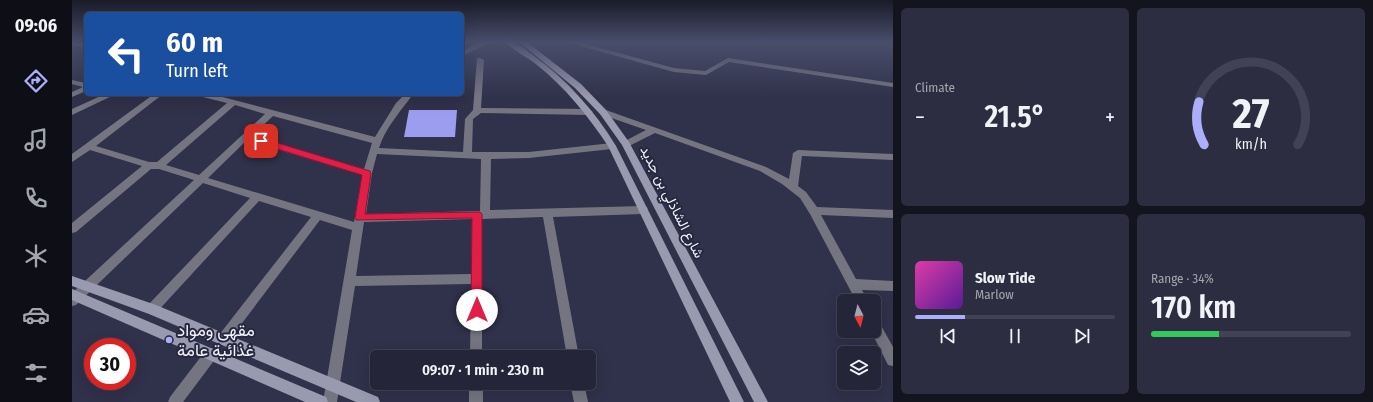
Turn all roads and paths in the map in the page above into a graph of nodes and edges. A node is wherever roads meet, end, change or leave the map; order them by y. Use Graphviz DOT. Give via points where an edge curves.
graph roads {
  1 [pos="480,60"];
  2 [pos="533,61"];
  3 [pos="546,61"];
  4 [pos="639,61"];
  5 [pos="727,61"];
  6 [pos="733,61"];
  7 [pos="72,82"];
  8 [pos="893,85"];
  9 [pos="84,86"];
  10 [pos="84,88"];
  11 [pos="72,95"];
  12 [pos="108,96"];
  13 [pos="156,96"];
  14 [pos="210,96"];
  15 [pos="407,96"];
  16 [pos="233,102"];
  17 [pos="477,111"];
  18 [pos="72,112"];
  19 [pos="590,112"];
  20 [pos="603,112"];
  21 [pos="271,113"];
  22 [pos="654,130"];
  23 [pos="246,137"];
  24 [pos="377,141"];
  25 [pos="626,144"];
  26 [pos="612,146"];
  27 [pos="89,147"];
  28 [pos="374,151"];
  29 [pos="467,156"];
  30 [pos="486,156"];
  31 [pos="893,157"];
  32 [pos="72,159"];
  33 [pos="154,166"];
  34 [pos="367,174"];
  35 [pos="201,179"];
  36 [pos="793,187"];
  37 [pos="257,197"];
  38 [pos="643,210"];
  39 [pos="814,211"];
  40 [pos="548,212"];
  41 [pos="481,214"];
  42 [pos="893,214"];
  43 [pos="318,216"];
  44 [pos="359,223"];
  45 [pos="72,229"];
  46 [pos="477,279"];
  47 [pos="72,281"];
  48 [pos="350,281"];
  49 [pos="853,284"];
  50 [pos="893,286"];
  51 [pos="88,287"];
  52 [pos="858,294"];
  53 [pos="74,297"];
  54 [pos="152,309"];
  55 [pos="881,337"];
  56 [pos="223,339"];
  57 [pos="476,350"];
  58 [pos="572,350"];
  59 [pos="211,354"];
  60 [pos="893,360"];
  61 [pos="333,386"];
  62 [pos="476,390"];
  63 [pos="578,390"];
  64 [pos="175,402"];
  65 [pos="321,402"];
  66 [pos="330,402"];
  67 [pos="373,402"];
  68 [pos="476,402"];
  69 [pos="581,402"];
  70 [pos="737,402"];
  71 [pos="761,402"];
  1 -- 17 [label="street"];
  2 -- 19 [label="main road, شارع الشاذلي بن جديد" via="556,78"];
  3 -- 20 [label="main road, شارع الشاذلي بن جديد" via="578,86"];
  4 -- 5 [label="street" via="674,70 706,73"];
  6 -- 8 [label="street"];
  7 -- 9 [label="street"];
  10 -- 11 [label="street"];
  12 -- 18 [label="street"];
  13 -- 27 [label="street"];
  14 -- 16 [label="street"];
  15 -- 24 [label="street"];
  16 -- 21 [label="street"];
  16 -- 33 [label="street"];
  17 -- 19 [label="street"];
  17 -- 29 [label="street" via="469,118"];
  19 -- 26 [label="main road, شارع الشاذلي بن جديد"];
  20 -- 22 [label="street"];
  20 -- 25 [label="main road, شارع الشاذلي بن جديد"];
  21 -- 23 [label="street"];
  21 -- 24 [label="street"];
  22 -- 25 [label="street"];
  22 -- 36 [label="street" via="763,169"];
  23 -- 34 [label="street"];
  23 -- 35 [label="street"];
  24 -- 28 [label="street"];
  25 -- 71 [label="main road, شارع الشاذلي بن جديد"];
  26 -- 30 [label="street" via="529,155"];
  26 -- 38 [label="main road, شارع الشاذلي بن جديد"];
  27 -- 32 [label="street"];
  27 -- 33 [label="street"];
  28 -- 29 [label="street"];
  28 -- 34 [label="street"];
  29 -- 30 [label="street"];
  30 -- 41 [label="street"];
  31 -- 36 [label="street" via="798,153"];
  33 -- 35 [label="street"];
  33 -- 45 [label="street"];
  34 -- 44 [label="street"];
  35 -- 37 [label="street"];
  35 -- 51 [label="street"];
  36 -- 39 [label="street" via="803,195"];
  37 -- 43 [label="street"];
  37 -- 54 [label="street"];
  38 -- 40 [label="street"];
  38 -- 70 [label="main road, شارع الشاذلي بن جديد"];
  39 -- 42 [label="street"];
  39 -- 49 [label="street"];
  40 -- 41 [label="street"];
  40 -- 58 [label="street"];
  41 -- 44 [label="street"];
  41 -- 46 [label="street"];
  43 -- 44 [label="street"];
  43 -- 56 [label="street"];
  44 -- 48 [label="street"];
  46 -- 48 [label="street"];
  46 -- 57 [label="street"];
  47 -- 51 [label="main road"];
  48 -- 61 [label="street"];
  49 -- 50 [label="street"];
  49 -- 52 [label="street"];
  51 -- 53 [label="street"];
  51 -- 54 [label="main road"];
  53 -- 59 [label="main road"];
  54 -- 56 [label="main road"];
  55 -- 60 [label="street"];
  56 -- 61 [label="main road"];
  59 -- 64 [label="street"];
  59 -- 65 [label="main road"];
  61 -- 66 [label="street"];
  61 -- 67 [label="main road"];
  62 -- 68 [label="street"];
  63 -- 69 [label="street"];
}
